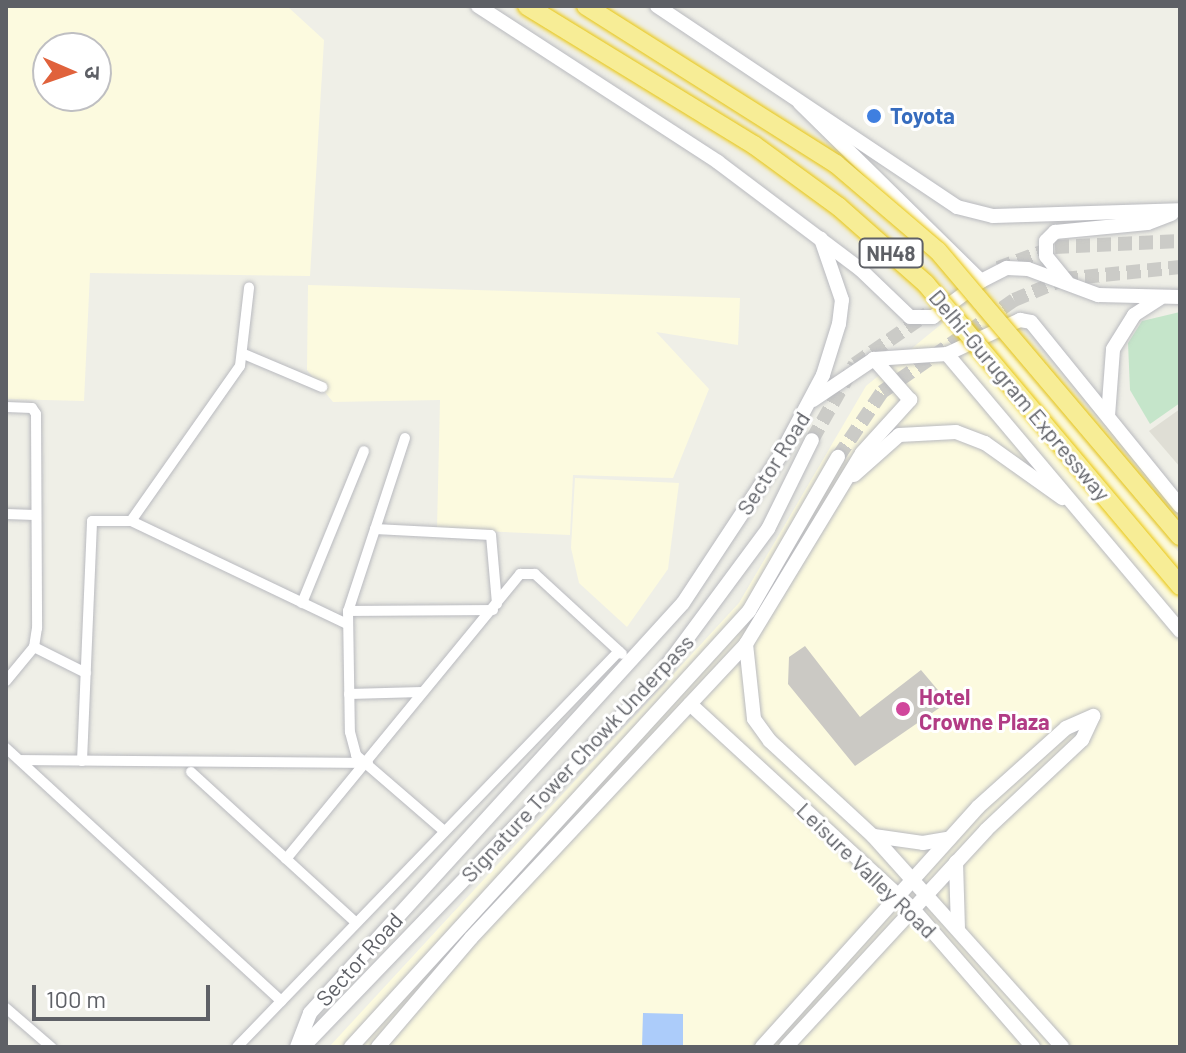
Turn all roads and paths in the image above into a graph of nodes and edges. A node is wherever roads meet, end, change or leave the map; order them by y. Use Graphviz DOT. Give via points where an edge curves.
graph roads {
  1 [pos="478,6"];
  2 [pos="527,6"];
  3 [pos="586,6"];
  4 [pos="657,6"];
  5 [pos="800,103"];
  6 [pos="1179,210"];
  7 [pos="821,239"];
  8 [pos="981,281"];
  9 [pos="1073,287"];
  10 [pos="249,288"];
  11 [pos="1180,297"];
  12 [pos="1160,298"];
  13 [pos="244,354"];
  14 [pos="947,354"];
  15 [pos="874,359"];
  16 [pos="322,387"];
  17 [pos="810,402"];
  18 [pos="6,407"];
  19 [pos="1108,416"];
  20 [pos="405,438"];
  21 [pos="812,440"];
  22 [pos="364,451"];
  23 [pos="838,457"];
  24 [pos="847,481"];
  25 [pos="1180,506"];
  26 [pos="6,514"];
  27 [pos="1085,514"];
  28 [pos="35,515"];
  29 [pos="131,521"];
  30 [pos="375,529"];
  31 [pos="1180,536"];
  32 [pos="1180,586"];
  33 [pos="302,603"];
  34 [pos="495,607"];
  35 [pos="348,611"];
  36 [pos="347,624"];
  37 [pos="1180,631"];
  38 [pos="746,644"];
  39 [pos="34,647"];
  40 [pos="624,657"];
  41 [pos="86,673"];
  42 [pos="6,681"];
  43 [pos="422,692"];
  44 [pos="349,694"];
  45 [pos="690,704"];
  46 [pos="6,748"];
  47 [pos="20,760"];
  48 [pos="82,761"];
  49 [pos="368,763"];
  50 [pos="191,772"];
  51 [pos="443,830"];
  52 [pos="873,836"];
  53 [pos="950,838"];
  54 [pos="286,859"];
  55 [pos="956,862"];
  56 [pos="913,880"];
  57 [pos="897,894"];
  58 [pos="926,894"];
  59 [pos="913,909"];
  60 [pos="354,921"];
  61 [pos="958,930"];
  62 [pos="281,1001"];
  63 [pos="6,1008"];
  64 [pos="51,1047"];
  65 [pos="237,1047"];
  66 [pos="297,1047"];
  67 [pos="303,1047"];
  68 [pos="351,1047"];
  69 [pos="378,1047"];
  70 [pos="762,1047"];
  71 [pos="786,1047"];
  72 [pos="1033,1047"];
  73 [pos="1062,1047"];
  1 -- 7 [label="main road" via="718,162"];
  2 -- 32 [label="highway, Delhi-Gurugram Expressway / NH48, bridge" via="754,145 915,275"];
  3 -- 31 [label="highway, Delhi-Gurugram Expressway / NH48, bridge" via="836,164 938,251"];
  4 -- 5 [label="main road"];
  5 -- 6 [label="main road" via="830,117 957,207 993,216"];
  5 -- 8 [label="main road"];
  6 -- 9 [label="main road" via="1148,223 1055,232 1046,241 1046,256"];
  7 -- 8 [label="main road" via="920,320"];
  7 -- 17 [label="main road" via="842,300 831,353"];
  8 -- 9 [label="main road" via="1007,268 1028,269"];
  9 -- 12 [label="main road" via="1098,295"];
  10 -- 13 [label="street"];
  11 -- 12 [label="main road"];
  12 -- 19 [label="main road" via="1134,315 1113,349"];
  13 -- 16 [label="street"];
  13 -- 29 [label="street"];
  14 -- 15 [label="main road"];
  14 -- 19 [label="main road" via="1020,320 1031,322"];
  14 -- 27 [label="main road"];
  15 -- 17 [label="main road, Sector Road"];
  15 -- 24 [label="main road" via="910,400 862,453"];
  17 -- 40 [label="main road, Sector Road" via="683,603"];
  18 -- 28 [label="street" via="32,408 36,414"];
  19 -- 25 [label="main road"];
  20 -- 30 [label="street"];
  21 -- 67 [label="main road, Signature Tower Chowk Underpass" via="768,529 657,679"];
  22 -- 33 [label="street"];
  23 -- 68 [label="main road, Signature Tower Chowk Underpass" via="749,611"];
  24 -- 27 [label="main road" via="899,435 956,432 985,443"];
  24 -- 38 [label="main road"];
  26 -- 28 [label="street"];
  27 -- 37 [label="main road"];
  28 -- 39 [label="street"];
  29 -- 33 [label="street"];
  29 -- 41 [label="street" via="92,521"];
  30 -- 34 [label="street" via="491,535"];
  30 -- 35 [label="street"];
  33 -- 36 [label="street"];
  34 -- 35 [label="street"];
  34 -- 40 [label="street" via="520,574 535,574"];
  34 -- 43 [label="street"];
  35 -- 36 [label="street"];
  36 -- 44 [label="street"];
  38 -- 45 [label="main road"];
  38 -- 52 [label="main road, Leisure Valley Road" via="754,719"];
  39 -- 41 [label="street"];
  39 -- 42 [label="street"];
  40 -- 51 [label="street"];
  40 -- 66 [label="main road, Sector Road" via="310,1013"];
  41 -- 48 [label="street"];
  43 -- 44 [label="street"];
  43 -- 49 [label="street"];
  44 -- 49 [label="street" via="351,743"];
  45 -- 57 [label="main road, Leisure Valley Road"];
  45 -- 69 [label="main road"];
  46 -- 47 [label="street"];
  47 -- 48 [label="street"];
  47 -- 62 [label="street"];
  48 -- 49 [label="street"];
  49 -- 51 [label="street"];
  49 -- 54 [label="street"];
  50 -- 54 [label="street"];
  51 -- 60 [label="street"];
  52 -- 53 [label="main road" via="923,843"];
  52 -- 56 [label="main road, Leisure Valley Road"];
  53 -- 55 [label="main road" via="1066,728 1093,716 1082,740"];
  53 -- 56 [label="main road"];
  54 -- 60 [label="street"];
  55 -- 58 [label="main road"];
  55 -- 61 [label="main road"];
  56 -- 57 [label="main road"];
  56 -- 58 [label="main road, Leisure Valley Road"];
  57 -- 59 [label="main road, Leisure Valley Road"];
  57 -- 70 [label="main road"];
  58 -- 59 [label="main road"];
  58 -- 61 [label="main road, Leisure Valley Road"];
  59 -- 71 [label="main road"];
  59 -- 72 [label="main road, Leisure Valley Road"];
  60 -- 62 [label="street"];
  61 -- 73 [label="main road, Leisure Valley Road"];
  62 -- 65 [label="street"];
  63 -- 64 [label="street"];
}
